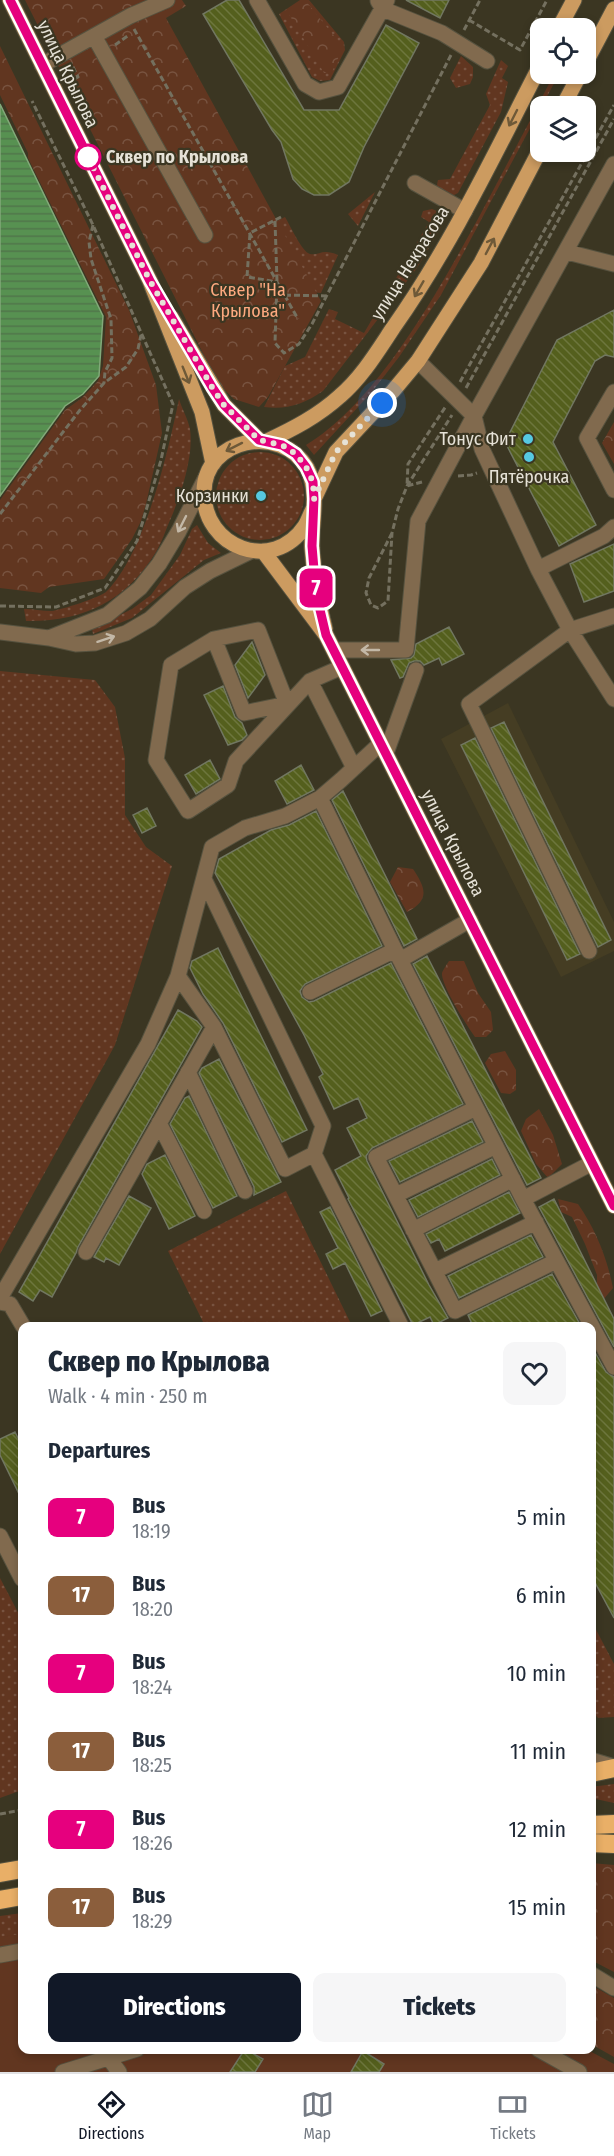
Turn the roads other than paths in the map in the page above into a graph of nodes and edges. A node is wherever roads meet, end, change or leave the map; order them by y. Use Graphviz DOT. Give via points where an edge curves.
graph roads {
  1 [pos="10,0"];
  2 [pos="167,0"];
  3 [pos="257,0"];
  4 [pos="574,0"];
  5 [pos="382,3"];
  6 [pos="614,9"];
  7 [pos="565,18"];
  8 [pos="94,36"];
  9 [pos="596,43"];
  10 [pos="487,61"];
  11 [pos="42,65"];
  12 [pos="531,84"];
  13 [pos="534,162"];
  14 [pos="614,164"];
  15 [pos="415,183"];
  16 [pos="465,211"];
  17 [pos="205,236"];
  18 [pos="567,252"];
  19 [pos="614,264"];
  20 [pos="150,281"];
  21 [pos="418,361"];
  22 [pos="614,392"];
  23 [pos="474,416"];
  24 [pos="263,440"];
  25 [pos="211,468"];
  26 [pos="614,490"];
  27 [pos="313,504"];
  28 [pos="614,527"];
  29 [pos="257,551"];
  30 [pos="538,569"];
  31 [pos="614,616"];
  32 [pos="570,630"];
  33 [pos="0,632"];
  34 [pos="326,635"];
  35 [pos="49,638"];
  36 [pos="214,639"];
  37 [pos="334,650"];
  38 [pos="342,667"];
  39 [pos="416,670"];
  40 [pos="310,681"];
  41 [pos="614,699"];
  42 [pos="287,704"];
  43 [pos="383,748"];
  44 [pos="354,768"];
  45 [pos="320,798"];
  46 [pos="204,879"];
  47 [pos="470,920"];
  48 [pos="590,951"];
  49 [pos="398,955"];
  50 [pos="178,976"];
  51 [pos="310,992"];
  52 [pos="214,1028"];
  53 [pos="188,1072"];
  54 [pos="476,1108"];
  55 [pos="159,1123"];
  56 [pos="496,1146"];
  57 [pos="314,1154"];
  58 [pos="592,1163"];
  59 [pos="513,1179"];
  60 [pos="245,1191"];
  61 [pos="396,1195"];
  62 [pos="523,1199"];
  63 [pos="614,1200"];
  64 [pos="614,1206"];
  65 [pos="204,1211"];
  66 [pos="536,1222"];
  67 [pos="414,1230"];
  68 [pos="86,1252"];
  69 [pos="556,1261"];
  70 [pos="435,1271"];
  71 [pos="0,1298"];
  72 [pos="0,1302"];
  73 [pos="21,1322"];
  74 [pos="399,1322"];
  75 [pos="589,1322"];
  76 [pos="596,1334"];
  77 [pos="614,1367"];
  78 [pos="0,1536"];
  79 [pos="18,1571"];
  80 [pos="596,1762"];
  81 [pos="614,1768"];
  82 [pos="596,1772"];
  83 [pos="614,1824"];
  84 [pos="596,1825"];
  85 [pos="596,1843"];
  86 [pos="614,1844"];
  87 [pos="18,1870"];
  88 [pos="0,1873"];
  89 [pos="18,1897"];
  90 [pos="0,1900"];
  91 [pos="18,1952"];
  92 [pos="0,1955"];
  93 [pos="596,1977"];
  94 [pos="614,1988"];
  95 [pos="118,2054"];
  96 [pos="547,2054"];
  97 [pos="108,2057"];
  98 [pos="63,2072"];
  99 [pos="119,2072"];
  100 [pos="579,2072"];
  1 -- 11 [label="main road, улица Крылова"];
  2 -- 8 [label="street"];
  3 -- 5 [label="street" via="305,84 319,92 338,87"];
  4 -- 7 [label="main road"];
  5 -- 10 [label="street"];
  6 -- 9 [label="main road"];
  8 -- 11 [label="street"];
  8 -- 17 [label="street"];
  11 -- 20 [label="main road, улица Крылова"];
  12 -- 16 [label="main road, улица Некрасова, one-way"];
  21 -- 13 [label="main road, one-way" via="481,263"];
  14 -- 18 [label="street"];
  15 -- 16 [label="street"];
  16 -- 24 [label="main road, улица Некрасова, one-way" via="412,301 361,375 318,414"];
  18 -- 19 [label="street"];
  18 -- 23 [label="street"];
  20 -- 24 [label="main road" via="224,405"];
  20 -- 25 [label="main road, улица Крылова, one-way" via="202,412"];
  21 -- 23 [label="street"];
  21 -- 27 [label="main road" via="336,452"];
  22 -- 26 [label="street" via="587,438"];
  23 -- 30 [label="street" via="482,449"];
  23 -- 37 [label="street, one-way" via="418,521 406,650"];
  24 -- 25 [label="main road, one-way" via="241,443 225,451"];
  24 -- 27 [label="main road" via="296,454 313,482"];
  25 -- 29 [label="main road, улица Крылова" via="203,489 210,522 234,546"];
  25 -- 35 [label="street, one-way" via="179,531 140,588 107,615"];
  27 -- 29 [label="main road" via="306,525 294,538 280,547"];
  27 -- 34 [label="main road" via="316,593"];
  28 -- 30 [label="street" via="604,536"];
  29 -- 34 [label="main road, улица Крылова"];
  35 -- 29 [label="street, one-way" via="76,644 95,643 126,633 210,571"];
  30 -- 32 [label="street"];
  31 -- 32 [label="street"];
  32 -- 41 [label="street"];
  32 -- 48 [label="street" via="469,705"];
  33 -- 35 [label="street"];
  34 -- 37 [label="main road, улица Крылова"];
  36 -- 42 [label="street" via="243,713"];
  36 -- 42 [label="street" via="258,630"];
  36 -- 42 [label="street" via="171,665 156,760 188,811 228,785 236,761"];
  37 -- 38 [label="main road, улица Крылова"];
  38 -- 40 [label="street"];
  38 -- 43 [label="main road, улица Крылова"];
  39 -- 43 [label="street"];
  40 -- 42 [label="street"];
  40 -- 44 [label="street"];
  43 -- 44 [label="street"];
  43 -- 47 [label="main road, улица Крылова"];
  44 -- 45 [label="street"];
  45 -- 46 [label="street" via="285,816 244,828 212,847"];
  45 -- 49 [label="street"];
  46 -- 50 [label="street"];
  46 -- 57 [label="street" via="323,1126"];
  47 -- 49 [label="street"];
  47 -- 58 [label="main road, улица Крылова"];
  49 -- 51 [label="street"];
  49 -- 54 [label="street"];
  50 -- 52 [label="street"];
  50 -- 71 [label="street" via="148,1044"];
  52 -- 53 [label="street"];
  52 -- 57 [label="street" via="285,1169"];
  53 -- 55 [label="street"];
  53 -- 60 [label="street"];
  54 -- 56 [label="street"];
  54 -- 61 [label="street" via="376,1157"];
  55 -- 65 [label="street"];
  55 -- 68 [label="street"];
  56 -- 59 [label="street"];
  56 -- 61 [label="street"];
  57 -- 74 [label="street"];
  58 -- 62 [label="street"];
  58 -- 63 [label="main road"];
  58 -- 64 [label="main road"];
  59 -- 62 [label="street"];
  59 -- 67 [label="street"];
  61 -- 67 [label="street"];
  62 -- 66 [label="street"];
  66 -- 69 [label="street"];
  66 -- 70 [label="street"];
  67 -- 70 [label="street"];
  69 -- 70 [label="street" via="455,1311"];
  69 -- 75 [label="street"];
  72 -- 73 [label="street" via="10,1304"];
  76 -- 77 [label="street"];
  78 -- 79 [label="street"];
  80 -- 81 [label="street"];
  81 -- 82 [label="highway"];
  83 -- 84 [label="highway"];
  85 -- 86 [label="highway"];
  87 -- 88 [label="highway"];
  89 -- 90 [label="highway"];
  91 -- 92 [label="street"];
  93 -- 94 [label="street"];
  95 -- 97 [label="street"];
  96 -- 100 [label="street"];
  97 -- 98 [label="street"];
  97 -- 99 [label="street"];
}
